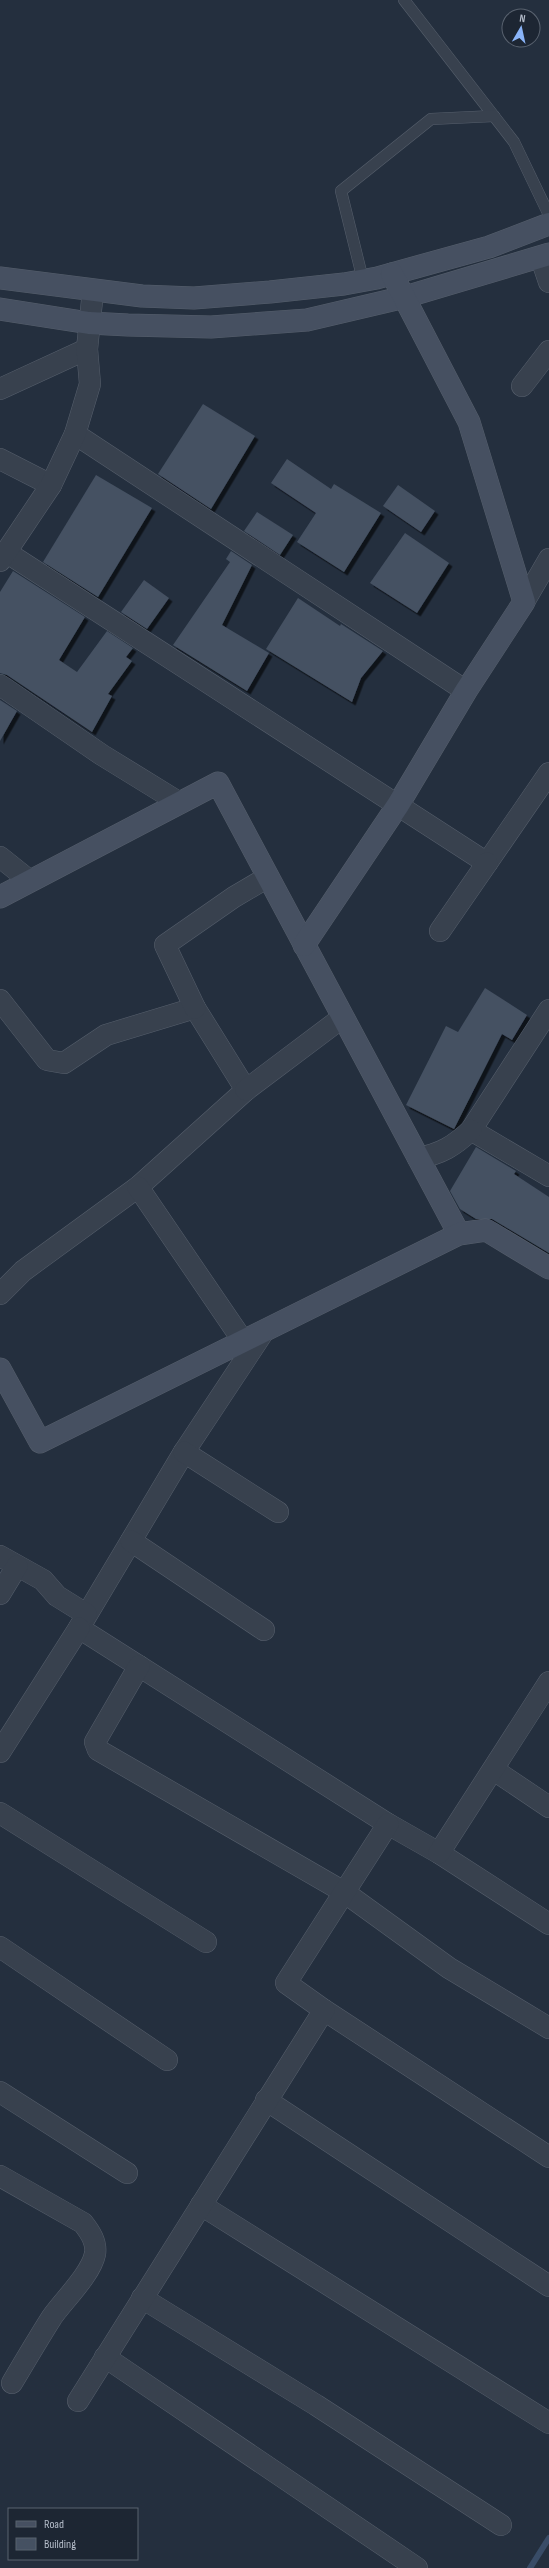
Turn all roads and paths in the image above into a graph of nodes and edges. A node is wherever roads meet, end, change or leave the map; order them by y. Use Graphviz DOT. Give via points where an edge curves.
graph roads {
  1 [pos="404,0"];
  2 [pos="494,116"];
  3 [pos="549,214"];
  4 [pos="549,224"];
  5 [pos="545,256"];
  6 [pos="392,274"];
  7 [pos="0,278"];
  8 [pos="363,280"];
  9 [pos="549,282"];
  10 [pos="93,291"];
  11 [pos="405,297"];
  12 [pos="0,309"];
  13 [pos="89,323"];
  14 [pos="87,349"];
  15 [pos="549,351"];
  16 [pos="522,386"];
  17 [pos="0,389"];
  18 [pos="75,434"];
  19 [pos="0,459"];
  20 [pos="51,485"];
  21 [pos="3,556"];
  22 [pos="549,559"];
  23 [pos="524,602"];
  24 [pos="0,685"];
  25 [pos="466,691"];
  26 [pos="549,773"];
  27 [pos="180,803"];
  28 [pos="398,805"];
  29 [pos="0,857"];
  30 [pos="488,863"];
  31 [pos="268,877"];
  32 [pos="30,881"];
  33 [pos="0,897"];
  34 [pos="440,931"];
  35 [pos="304,945"];
  36 [pos="0,1000"];
  37 [pos="195,1008"];
  38 [pos="549,1010"];
  39 [pos="343,1017"];
  40 [pos="543,1031"];
  41 [pos="246,1090"];
  42 [pos="471,1130"];
  43 [pos="418,1158"];
  44 [pos="549,1176"];
  45 [pos="138,1187"];
  46 [pos="459,1234"];
  47 [pos="549,1268"];
  48 [pos="0,1294"];
  49 [pos="264,1331"];
  50 [pos="243,1341"];
  51 [pos="0,1369"];
  52 [pos="184,1452"];
  53 [pos="278,1512"];
  54 [pos="131,1541"];
  55 [pos="9,1561"];
  56 [pos="0,1594"];
  57 [pos="86,1615"];
  58 [pos="264,1630"];
  59 [pos="139,1666"];
  60 [pos="549,1682"];
  61 [pos="0,1752"];
  62 [pos="494,1770"];
  63 [pos="549,1807"];
  64 [pos="0,1813"];
  65 [pos="388,1824"];
  66 [pos="439,1853"];
  67 [pos="344,1892"];
  68 [pos="549,1924"];
  69 [pos="206,1942"];
  70 [pos="0,1947"];
  71 [pos="324,2010"];
  72 [pos="549,2028"];
  73 [pos="167,2060"];
  74 [pos="0,2092"];
  75 [pos="266,2100"];
  76 [pos="549,2157"];
  77 [pos="127,2173"];
  78 [pos="0,2176"];
  79 [pos="200,2204"];
  80 [pos="549,2286"];
  81 [pos="142,2298"];
  82 [pos="105,2357"];
  83 [pos="12,2383"];
  84 [pos="78,2400"];
  85 [pos="549,2423"];
  86 [pos="501,2526"];
  87 [pos="418,2568"];
  1 -- 2 [label="lane"];
  2 -- 3 [label="lane" via="514,142"];
  2 -- 8 [label="lane" via="431,119 341,191"];
  4 -- 6 [label="street" via="490,247"];
  5 -- 9 [label="street"];
  5 -- 11 [label="street"];
  6 -- 8 [label="street"];
  6 -- 11 [label="street"];
  7 -- 10 [label="street"];
  8 -- 10 [label="street" via="194,298"];
  10 -- 13 [label="street"];
  11 -- 13 [label="street" via="307,320 211,327"];
  11 -- 23 [label="street" via="469,422"];
  12 -- 13 [label="street"];
  13 -- 14 [label="street"];
  14 -- 17 [label="street"];
  14 -- 18 [label="street" via="90,384"];
  15 -- 16 [label="street"];
  18 -- 20 [label="street"];
  18 -- 25 [label="street"];
  19 -- 20 [label="street"];
  20 -- 21 [label="street"];
  21 -- 28 [label="street"];
  22 -- 23 [label="street"];
  23 -- 25 [label="street"];
  24 -- 27 [label="street" via="102,755"];
  25 -- 28 [label="street"];
  26 -- 30 [label="street"];
  27 -- 31 [label="street" via="218,783"];
  27 -- 32 [label="street"];
  28 -- 30 [label="street"];
  28 -- 35 [label="street"];
  29 -- 32 [label="street"];
  30 -- 34 [label="street"];
  31 -- 35 [label="street"];
  31 -- 37 [label="street" via="234,897 165,945"];
  32 -- 33 [label="street"];
  35 -- 39 [label="street"];
  36 -- 37 [label="street" via="47,1060 64,1063 106,1035"];
  37 -- 41 [label="street"];
  38 -- 40 [label="street"];
  39 -- 41 [label="street"];
  39 -- 43 [label="street"];
  40 -- 42 [label="street"];
  41 -- 45 [label="street"];
  42 -- 43 [label="street" via="451,1148"];
  42 -- 44 [label="street"];
  43 -- 46 [label="street"];
  45 -- 48 [label="street" via="23,1271"];
  45 -- 50 [label="street"];
  46 -- 47 [label="street" via="486,1230"];
  46 -- 49 [label="street"];
  49 -- 50 [label="street"];
  49 -- 52 [label="street"];
  50 -- 51 [label="street" via="40,1442"];
  52 -- 53 [label="street"];
  52 -- 54 [label="street"];
  54 -- 57 [label="street"];
  54 -- 58 [label="street"];
  55 -- 56 [label="street"];
  55 -- 57 [label="street" via="43,1580 57,1596"];
  57 -- 59 [label="street"];
  57 -- 61 [label="street"];
  59 -- 65 [label="street"];
  59 -- 67 [label="street" via="95,1742 98,1750"];
  60 -- 62 [label="street"];
  62 -- 63 [label="street"];
  62 -- 66 [label="street"];
  64 -- 69 [label="street"];
  65 -- 66 [label="street"];
  65 -- 67 [label="street"];
  66 -- 68 [label="street"];
  67 -- 71 [label="street" via="286,1983"];
  67 -- 72 [label="street" via="449,1968"];
  70 -- 73 [label="street"];
  71 -- 75 [label="street"];
  71 -- 76 [label="street"];
  74 -- 77 [label="street"];
  75 -- 79 [label="street"];
  75 -- 80 [label="street"];
  78 -- 83 [label="street" via="83,2223 91,2232 94,2243 94,2254 86,2271 52,2317"];
  79 -- 81 [label="street"];
  79 -- 85 [label="street"];
  81 -- 82 [label="street"];
  81 -- 86 [label="street" via="316,2405"];
  82 -- 84 [label="street"];
  82 -- 87 [label="street"];
}
